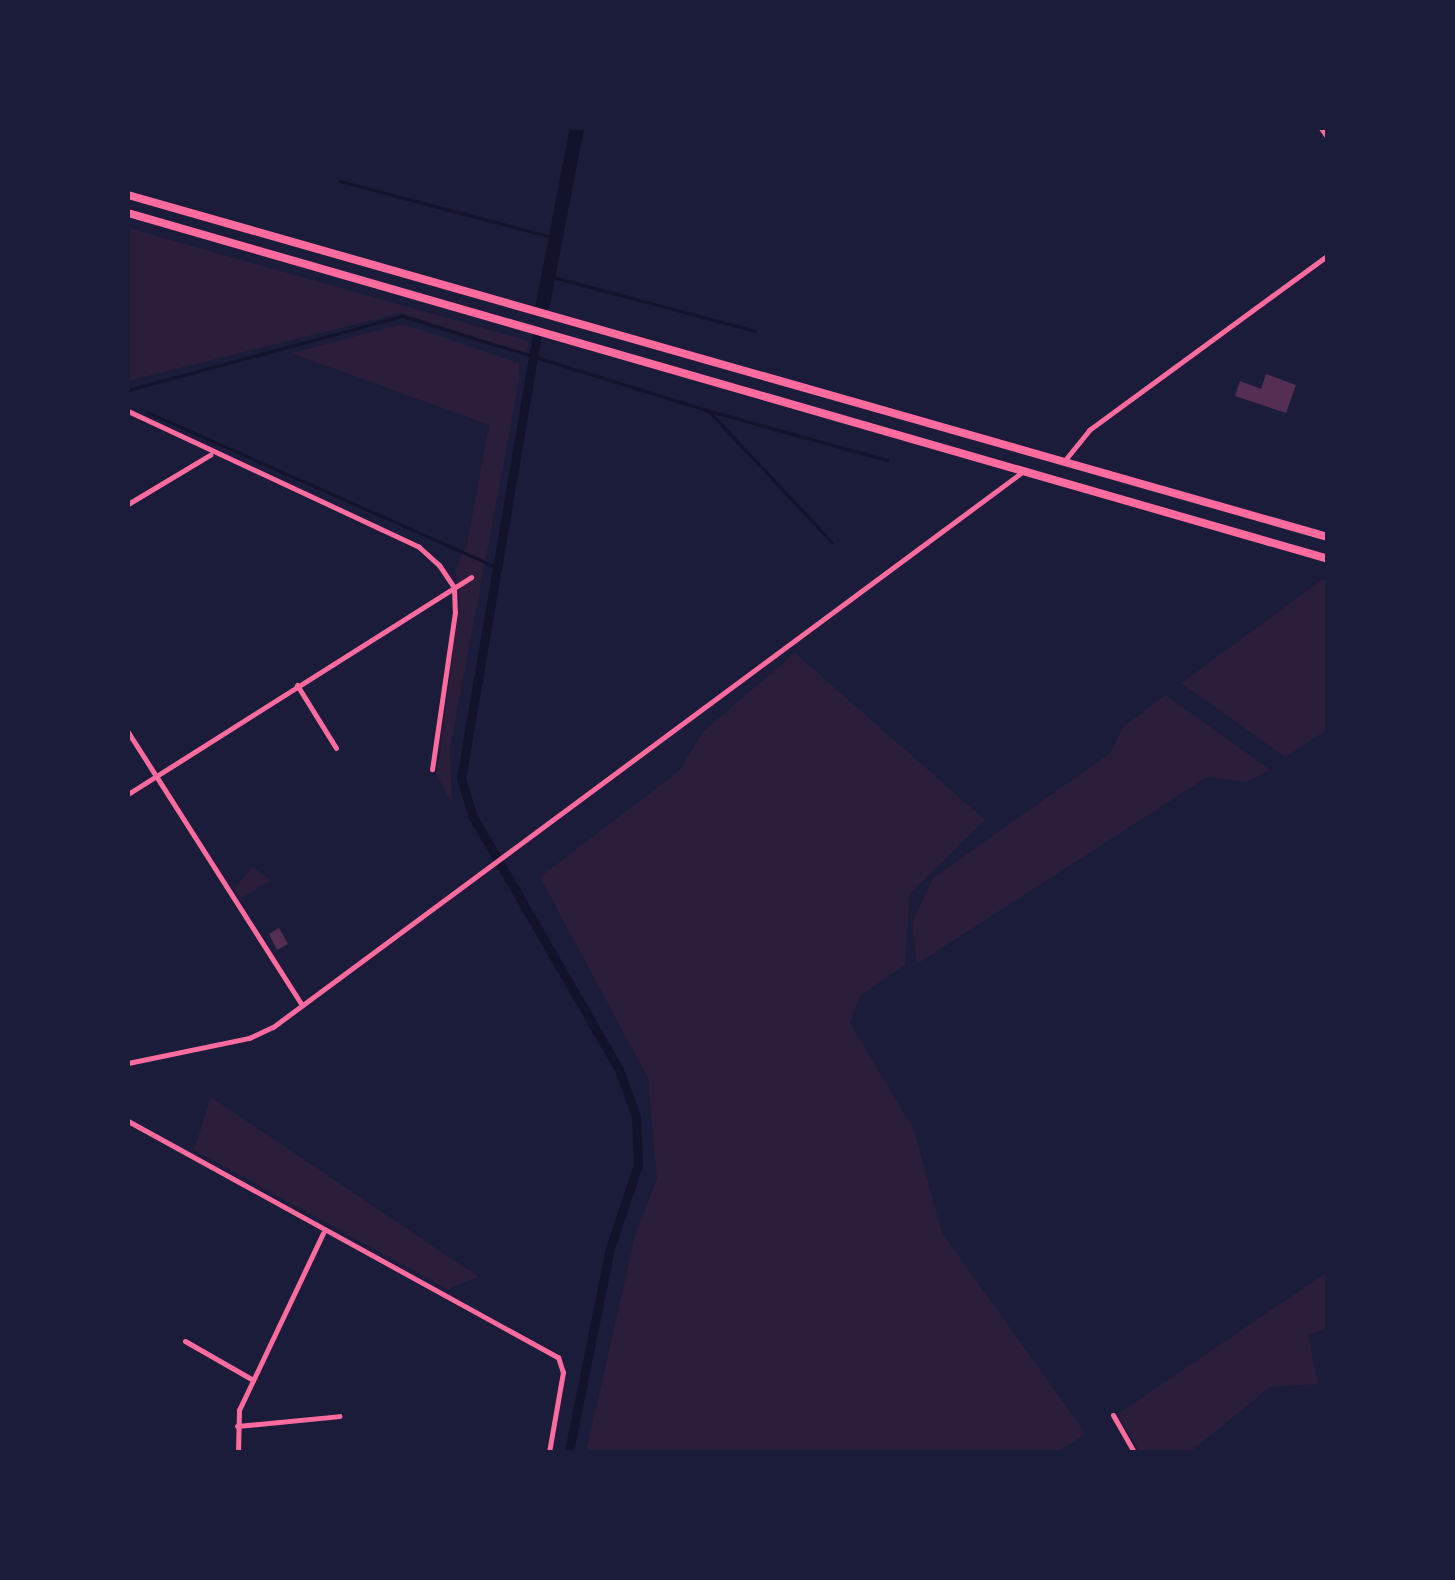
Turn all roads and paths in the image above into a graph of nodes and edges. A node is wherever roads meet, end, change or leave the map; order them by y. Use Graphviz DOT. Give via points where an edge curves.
graph roads {
  1 [pos="1321,128"];
  2 [pos="1328,138"];
  3 [pos="128,195"];
  4 [pos="128,213"];
  5 [pos="1328,255"];
  6 [pos="128,412"];
  7 [pos="210,456"];
  8 [pos="1065,460"];
  9 [pos="1025,470"];
  10 [pos="128,504"];
  11 [pos="1328,538"];
  12 [pos="1328,559"];
  13 [pos="471,576"];
  14 [pos="454,587"];
  15 [pos="297,685"];
  16 [pos="128,732"];
  17 [pos="336,748"];
  18 [pos="432,769"];
  19 [pos="155,776"];
  20 [pos="128,794"];
  21 [pos="302,1005"];
  22 [pos="128,1063"];
  23 [pos="128,1121"];
  24 [pos="323,1233"];
  25 [pos="185,1341"];
  26 [pos="253,1380"];
  27 [pos="1113,1415"];
  28 [pos="340,1416"];
  29 [pos="237,1426"];
  30 [pos="238,1452"];
  31 [pos="549,1452"];
  32 [pos="1134,1452"];
  1 -- 2 [label="street"];
  3 -- 8 [label="highway"];
  4 -- 9 [label="highway"];
  5 -- 8 [label="street" via="1089,430"];
  6 -- 7 [label="street"];
  7 -- 10 [label="street"];
  7 -- 14 [label="street" via="419,548"];
  8 -- 11 [label="highway"];
  9 -- 12 [label="highway"];
  9 -- 21 [label="street"];
  13 -- 14 [label="street"];
  14 -- 15 [label="street"];
  14 -- 18 [label="street"];
  15 -- 17 [label="street"];
  15 -- 19 [label="street"];
  16 -- 19 [label="street"];
  19 -- 20 [label="street"];
  19 -- 21 [label="street"];
  21 -- 22 [label="street" via="250,1038"];
  23 -- 24 [label="street"];
  24 -- 26 [label="street"];
  24 -- 31 [label="street" via="558,1357 563,1372"];
  25 -- 26 [label="street"];
  26 -- 29 [label="street"];
  27 -- 32 [label="street"];
  28 -- 29 [label="street"];
  29 -- 30 [label="street"];
}
